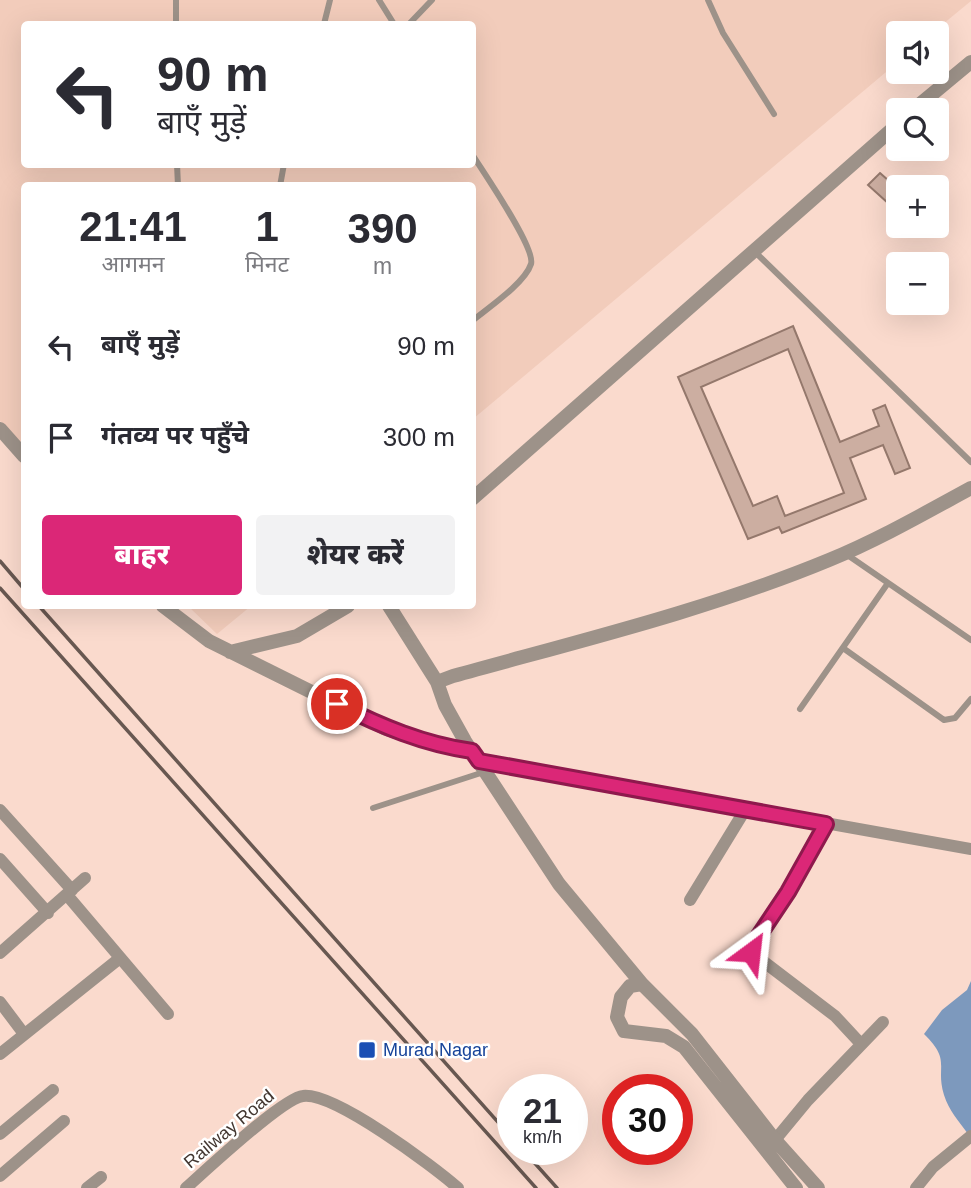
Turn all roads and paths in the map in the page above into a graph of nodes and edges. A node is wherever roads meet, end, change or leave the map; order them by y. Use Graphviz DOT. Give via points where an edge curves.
graph roads {
  1 [pos="176,0"];
  2 [pos="330,0"];
  3 [pos="379,0"];
  4 [pos="432,0"];
  5 [pos="708,0"];
  6 [pos="176,21"];
  7 [pos="325,21"];
  8 [pos="392,21"];
  9 [pos="412,21"];
  10 [pos="971,62"];
  11 [pos="928,98"];
  12 [pos="774,114"];
  13 [pos="886,135"];
  14 [pos="476,160"];
  15 [pos="754,251"];
  16 [pos="476,318"];
  17 [pos="0,429"];
  18 [pos="21,453"];
  19 [pos="971,462"];
  20 [pos="971,488"];
  21 [pos="476,495"];
  22 [pos="844,553"];
  23 [pos="888,583"];
  24 [pos="167,609"];
  25 [pos="343,609"];
  26 [pos="391,609"];
  27 [pos="971,640"];
  28 [pos="843,648"];
  29 [pos="230,652"];
  30 [pos="437,682"];
  31 [pos="971,699"];
  32 [pos="800,709"];
  33 [pos="479,761"];
  34 [pos="373,808"];
  35 [pos="0,810"];
  36 [pos="745,810"];
  37 [pos="826,824"];
  38 [pos="971,849"];
  39 [pos="0,859"];
  40 [pos="85,878"];
  41 [pos="70,892"];
  42 [pos="690,900"];
  43 [pos="48,913"];
  44 [pos="2,946"];
  45 [pos="120,958"];
  46 [pos="642,984"];
  47 [pos="0,1002"];
  48 [pos="168,1014"];
  49 [pos="883,1022"];
  50 [pos="24,1034"];
  51 [pos="861,1044"];
  52 [pos="0,1054"];
  53 [pos="53,1090"];
  54 [pos="64,1122"];
  55 [pos="0,1134"];
  56 [pos="971,1136"];
  57 [pos="779,1145"];
  58 [pos="0,1176"];
  59 [pos="101,1177"];
  60 [pos="86,1188"];
  61 [pos="186,1188"];
  62 [pos="458,1188"];
  63 [pos="796,1188"];
  64 [pos="818,1188"];
  65 [pos="916,1188"];
  1 -- 6 [label="lane"];
  2 -- 7 [label="lane"];
  3 -- 8 [label="lane"];
  4 -- 9 [label="lane"];
  5 -- 12 [label="lane" via="723,33"];
  10 -- 11 [label="street"];
  13 -- 15 [label="street"];
  14 -- 16 [label="lane" via="532,257 523,277"];
  15 -- 19 [label="lane"];
  15 -- 21 [label="street"];
  17 -- 18 [label="street"];
  20 -- 22 [label="street"];
  22 -- 23 [label="lane"];
  22 -- 30 [label="street" via="691,608"];
  23 -- 27 [label="lane"];
  23 -- 28 [label="lane"];
  24 -- 29 [label="street"];
  25 -- 29 [label="street" via="297,636"];
  26 -- 30 [label="street"];
  28 -- 31 [label="lane" via="944,720 955,718"];
  28 -- 32 [label="lane"];
  29 -- 33 [label="street" via="384,728"];
  30 -- 33 [label="street" via="445,705"];
  33 -- 34 [label="lane"];
  33 -- 36 [label="street"];
  33 -- 46 [label="street" via="559,884"];
  35 -- 41 [label="street"];
  36 -- 37 [label="street"];
  36 -- 42 [label="street"];
  37 -- 38 [label="street"];
  37 -- 51 [label="street" via="751,952 835,1016"];
  39 -- 43 [label="street"];
  40 -- 41 [label="street"];
  41 -- 43 [label="street"];
  41 -- 45 [label="street"];
  43 -- 44 [label="street"];
  45 -- 48 [label="street"];
  45 -- 50 [label="street"];
  46 -- 57 [label="street" via="692,1034"];
  46 -- 63 [label="street" via="630,986 621,997 617,1017 624,1031 666,1037 684,1047"];
  47 -- 50 [label="street"];
  49 -- 51 [label="street"];
  50 -- 52 [label="street"];
  51 -- 57 [label="street" via="802,1107"];
  53 -- 55 [label="street"];
  54 -- 58 [label="street"];
  56 -- 65 [label="street" via="933,1167"];
  57 -- 64 [label="street"];
  59 -- 60 [label="street"];
  61 -- 62 [label="street, Railway Road" via="278,1108 303,1096 369,1124"];
}
